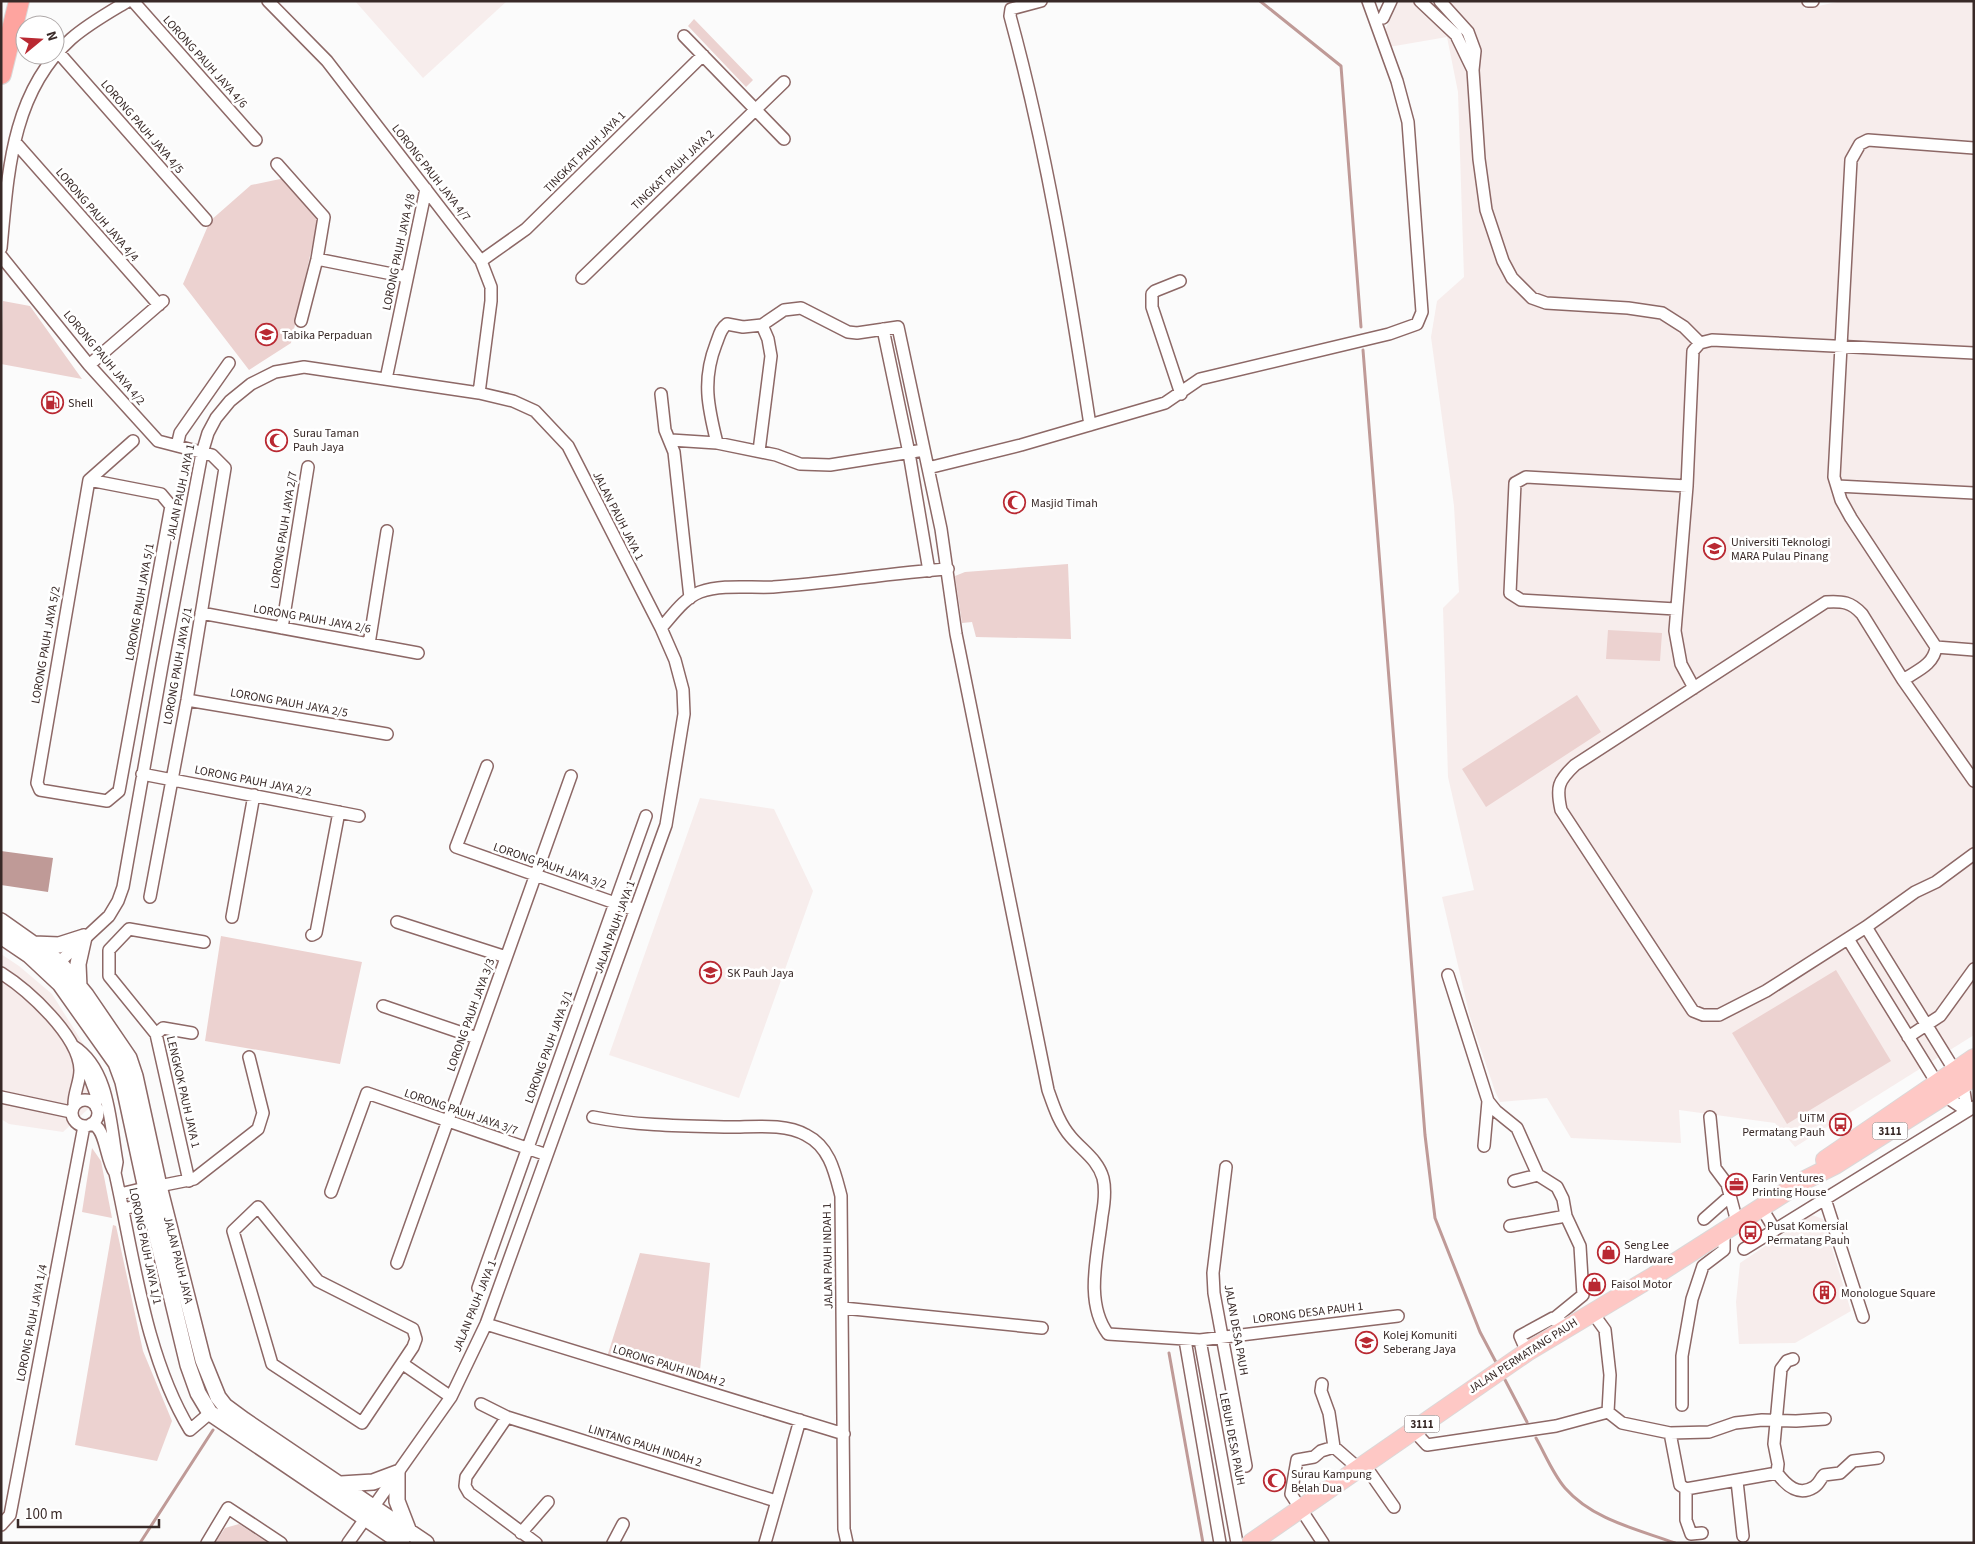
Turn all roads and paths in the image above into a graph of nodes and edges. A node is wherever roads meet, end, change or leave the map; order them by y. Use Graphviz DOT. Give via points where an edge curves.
graph roads {
  1 [pos="19,1"];
  2 [pos="128,1"];
  3 [pos="133,1"];
  4 [pos="268,1"];
  5 [pos="1041,1"];
  6 [pos="1368,1"];
  7 [pos="1391,1"];
  8 [pos="1420,1"];
  9 [pos="1440,1"];
  10 [pos="1808,1"];
  11 [pos="1813,1"];
  12 [pos="1383,18"];
  13 [pos="684,36"];
  14 [pos="65,46"];
  15 [pos="703,55"];
  16 [pos="65,60"];
  17 [pos="49,65"];
  18 [pos="1473,70"];
  19 [pos="1,74"];
  20 [pos="784,82"];
  21 [pos="755,110"];
  22 [pos="784,139"];
  23 [pos="256,140"];
  24 [pos="15,142"];
  25 [pos="1974,148"];
  26 [pos="276,164"];
  27 [pos="426,189"];
  28 [pos="206,220"];
  29 [pos="1,248"];
  30 [pos="1,256"];
  31 [pos="317,259"];
  32 [pos="481,261"];
  33 [pos="407,277"];
  34 [pos="582,278"];
  35 [pos="1180,281"];
  36 [pos="301,321"];
  37 [pos="762,324"];
  38 [pos="883,329"];
  39 [pos="1700,343"];
  40 [pos="1842,347"];
  41 [pos="1974,353"];
  42 [pos="229,363"];
  43 [pos="89,365"];
  44 [pos="386,379"];
  45 [pos="479,393"];
  46 [pos="661,394"];
  47 [pos="1181,394"];
  48 [pos="1090,425"];
  49 [pos="671,440"];
  50 [pos="133,441"];
  51 [pos="717,443"];
  52 [pos="177,446"];
  53 [pos="924,450"];
  54 [pos="759,451"];
  55 [pos="202,453"];
  56 [pos="909,453"];
  57 [pos="308,467"];
  58 [pos="928,468"];
  59 [pos="88,480"];
  60 [pos="1687,486"];
  61 [pos="1837,486"];
  62 [pos="1974,492"];
  63 [pos="386,531"];
  64 [pos="929,570"];
  65 [pos="948,570"];
  66 [pos="690,598"];
  67 [pos="1676,609"];
  68 [pos="201,613"];
  69 [pos="282,628"];
  70 [pos="661,628"];
  71 [pos="369,644"];
  72 [pos="1936,647"];
  73 [pos="1974,650"];
  74 [pos="418,653"];
  75 [pos="142,663"];
  76 [pos="162,666"];
  77 [pos="1903,680"];
  78 [pos="1694,688"];
  79 [pos="187,700"];
  80 [pos="387,734"];
  81 [pos="487,766"];
  82 [pos="142,774"];
  83 [pos="571,776"];
  84 [pos="171,780"];
  85 [pos="1974,781"];
  86 [pos="119,791"];
  87 [pos="254,796"];
  88 [pos="339,812"];
  89 [pos="359,816"];
  90 [pos="646,816"];
  91 [pos="1974,854"];
  92 [pos="535,875"];
  93 [pos="150,897"];
  94 [pos="615,903"];
  95 [pos="635,910"];
  96 [pos="232,917"];
  97 [pos="1,921"];
  98 [pos="397,922"];
  99 [pos="1866,927"];
  100 [pos="312,935"];
  101 [pos="1,936"];
  102 [pos="84,937"];
  103 [pos="1848,939"];
  104 [pos="204,942"];
  105 [pos="34,944"];
  106 [pos="506,957"];
  107 [pos="54,967"];
  108 [pos="1974,969"];
  109 [pos="1,973"];
  110 [pos="1448,976"];
  111 [pos="1904,986"];
  112 [pos="79,988"];
  113 [pos="1884,998"];
  114 [pos="383,1006"];
  115 [pos="1928,1025"];
  116 [pos="192,1033"];
  117 [pos="156,1034"];
  118 [pos="1908,1037"];
  119 [pos="477,1038"];
  120 [pos="77,1048"];
  121 [pos="249,1057"];
  122 [pos="1974,1058"];
  123 [pos="1964,1077"];
  124 [pos="1940,1089"];
  125 [pos="1,1097"];
  126 [pos="1488,1101"];
  127 [pos="73,1108"];
  128 [pos="100,1109"];
  129 [pos="1971,1109"];
  130 [pos="593,1117"];
  131 [pos="1710,1117"];
  132 [pos="447,1121"];
  133 [pos="87,1125"];
  134 [pos="1484,1146"];
  135 [pos="527,1148"];
  136 [pos="547,1155"];
  137 [pos="1226,1167"];
  138 [pos="115,1173"];
  139 [pos="1538,1175"];
  140 [pos="189,1181"];
  141 [pos="1514,1181"];
  142 [pos="152,1187"];
  143 [pos="331,1192"];
  144 [pos="120,1194"];
  145 [pos="1730,1196"];
  146 [pos="1825,1199"];
  147 [pos="148,1203"];
  148 [pos="1761,1207"];
  149 [pos="123,1209"];
  150 [pos="1566,1216"];
  151 [pos="1704,1219"];
  152 [pos="1737,1222"];
  153 [pos="1510,1226"];
  154 [pos="1775,1230"];
  155 [pos="1721,1234"];
  156 [pos="1744,1249"];
  157 [pos="1691,1252"];
  158 [pos="397,1263"];
  159 [pos="1703,1266"];
  160 [pos="478,1288"];
  161 [pos="843,1308"];
  162 [pos="1592,1312"];
  163 [pos="1398,1316"];
  164 [pos="1863,1317"];
  165 [pos="1560,1323"];
  166 [pos="486,1324"];
  167 [pos="1042,1328"];
  168 [pos="1222,1338"];
  169 [pos="1185,1340"];
  170 [pos="1200,1340"];
  171 [pos="1793,1359"];
  172 [pos="403,1364"];
  173 [pos="1322,1384"];
  174 [pos="451,1397"];
  175 [pos="481,1404"];
  176 [pos="1682,1405"];
  177 [pos="1608,1412"];
  178 [pos="210,1413"];
  179 [pos="507,1417"];
  180 [pos="1825,1419"];
  181 [pos="800,1420"];
  182 [pos="1778,1420"];
  183 [pos="1413,1430"];
  184 [pos="1670,1433"];
  185 [pos="844,1434"];
  186 [pos="1334,1448"];
  187 [pos="1878,1458"];
  188 [pos="1246,1466"];
  189 [pos="1361,1466"];
  190 [pos="397,1473"];
  191 [pos="1777,1473"];
  192 [pos="1736,1481"];
  193 [pos="340,1484"];
  194 [pos="1686,1489"];
  195 [pos="776,1501"];
  196 [pos="548,1502"];
  197 [pos="1394,1507"];
  198 [pos="1300,1509"];
  199 [pos="369,1513"];
  200 [pos="2,1524"];
  201 [pos="623,1524"];
  202 [pos="1702,1533"];
  203 [pos="521,1534"];
  204 [pos="1743,1536"];
  205 [pos="405,1537"];
  206 [pos="207,1543"];
  207 [pos="281,1543"];
  208 [pos="348,1543"];
  209 [pos="426,1543"];
  210 [pos="536,1543"];
  211 [pos="613,1543"];
  212 [pos="765,1543"];
  213 [pos="847,1543"];
  214 [pos="1220,1543"];
  215 [pos="1237,1543"];
  216 [pos="1251,1543"];
  217 [pos="1323,1543"];
  1 -- 19 [label="highway"];
  2 -- 14 [label="street" via="96,20"];
  3 -- 23 [label="street, LORONG PAUH JAYA 4/6"];
  4 -- 27 [label="street, LORONG PAUH JAYA 4/7" via="327,61"];
  5 -- 48 [label="street" via="1011,9 1010,16 1061,240"];
  6 -- 47 [label="street" via="1397,80 1408,122 1421,319 1410,328 1389,334 1200,379"];
  7 -- 12 [label="street"];
  8 -- 18 [label="street" via="1456,35"];
  9 -- 18 [label="street" via="1468,32 1475,51"];
  10 -- 11 [label="street"];
  13 -- 15 [label="street"];
  15 -- 21 [label="street"];
  15 -- 32 [label="street, TINGKAT PAUH JAYA 1" via="526,229"];
  16 -- 28 [label="street, LORONG PAUH JAYA 4/5"];
  17 -- 24 [label="street" via="22,112"];
  18 -- 39 [label="street" via="1486,210 1503,261 1522,289 1532,298 1546,303 1662,313 1684,326"];
  20 -- 21 [label="street, TINGKAT PAUH JAYA 2"];
  21 -- 22 [label="street"];
  21 -- 34 [label="street, TINGKAT PAUH JAYA 2"];
  24 -- 29 [label="street"];
  24 -- 43 [label="street, LORONG PAUH JAYA 4/4" via="161,304"];
  25 -- 40 [label="street" via="1868,140 1860,144 1851,160"];
  26 -- 31 [label="street" via="324,217"];
  27 -- 32 [label="street, LORONG PAUH JAYA 4/7"];
  27 -- 33 [label="street, LORONG PAUH JAYA 4/8"];
  30 -- 43 [label="street, LORONG PAUH JAYA 4/2"];
  31 -- 33 [label="street"];
  31 -- 36 [label="street"];
  32 -- 45 [label="street, LORONG PAUH JAYA 4/7" via="491,287 491,302"];
  33 -- 44 [label="street, LORONG PAUH JAYA 4/8"];
  35 -- 47 [label="street" via="1155,290 1152,306"];
  37 -- 38 [label="street" via="784,310 801,308 848,332"];
  37 -- 51 [label="street" via="743,327 727,324 722,328 706,381"];
  37 -- 54 [label="street" via="771,356"];
  38 -- 53 [label="street" via="898,327"];
  38 -- 56 [label="street"];
  39 -- 40 [label="street" via="1712,340"];
  39 -- 60 [label="street" via="1693,351"];
  40 -- 41 [label="street"];
  40 -- 61 [label="street" via="1834,477"];
  42 -- 52 [label="street" via="180,433"];
  43 -- 52 [label="street, LORONG PAUH JAYA 4/2" via="158,441"];
  44 -- 45 [label="street, JALAN PAUH JAYA 1"];
  44 -- 55 [label="street, JALAN PAUH JAYA 1" via="304,367 275,372 230,400 216,418"];
  45 -- 70 [label="street, JALAN PAUH JAYA 1" via="513,401 535,411 568,446"];
  46 -- 49 [label="street" via="665,430"];
  47 -- 48 [label="street" via="1165,403"];
  48 -- 58 [label="street"];
  49 -- 51 [label="street"];
  49 -- 66 [label="street"];
  50 -- 59 [label="street"];
  51 -- 54 [label="street"];
  52 -- 55 [label="street, LORONG PAUH JAYA 4/2"];
  53 -- 56 [label="street"];
  53 -- 58 [label="street"];
  54 -- 56 [label="street" via="800,464 830,465"];
  55 -- 68 [label="street, LORONG PAUH JAYA 2/1" via="212,455 225,468"];
  55 -- 76 [label="street, JALAN PAUH JAYA 1"];
  56 -- 64 [label="street"];
  57 -- 69 [label="street, LORONG PAUH JAYA 2/7"];
  58 -- 65 [label="street"];
  59 -- 75 [label="street, LORONG PAUH JAYA 5/1" via="162,494 171,506"];
  59 -- 86 [label="street, LORONG PAUH JAYA 5/2" via="36,783 40,790 107,801"];
  60 -- 67 [label="street"];
  60 -- 67 [label="street" via="1526,477 1515,483 1510,593 1514,597"];
  61 -- 62 [label="street"];
  61 -- 72 [label="street" via="1851,518"];
  63 -- 71 [label="street"];
  64 -- 65 [label="street"];
  64 -- 66 [label="street" via="774,587 720,588 700,592"];
  65 -- 169 [label="street, LORONG DESA PAUH 1" via="956,634 1048,1090 1058,1119 1098,1165 1104,1180 1094,1302 1100,1322 1108,1334"];
  66 -- 70 [label="street"];
  67 -- 78 [label="street" via="1679,654"];
  68 -- 69 [label="street, LORONG PAUH JAYA 2/6"];
  68 -- 79 [label="street, LORONG PAUH JAYA 2/1"];
  69 -- 71 [label="street, LORONG PAUH JAYA 2/6"];
  70 -- 95 [label="street, JALAN PAUH JAYA 1" via="675,660 683,690 684,714 666,825"];
  71 -- 74 [label="street, LORONG PAUH JAYA 2/6"];
  72 -- 73 [label="street"];
  72 -- 77 [label="street" via="1931,662"];
  75 -- 76 [label="street"];
  75 -- 86 [label="street, LORONG PAUH JAYA 5/1"];
  76 -- 82 [label="street, JALAN PAUH JAYA 1"];
  77 -- 78 [label="street" via="1862,614 1853,605 1842,601 1826,602"];
  77 -- 85 [label="street"];
  78 -- 103 [label="street" via="1575,765 1558,785 1561,810 1693,1011 1719,1015 1766,991"];
  79 -- 80 [label="street, LORONG PAUH JAYA 2/5"];
  79 -- 84 [label="street, LORONG PAUH JAYA 2/1"];
  81 -- 92 [label="street, LORONG PAUH JAYA 3/2" via="456,847"];
  82 -- 84 [label="street, LORONG PAUH JAYA 2/2"];
  82 -- 102 [label="street, JALAN PAUH JAYA 1" via="127,872 118,901 109,916"];
  83 -- 92 [label="street, LORONG PAUH JAYA 3/3"];
  84 -- 87 [label="street, LORONG PAUH JAYA 2/2"];
  84 -- 93 [label="street, LORONG PAUH JAYA 2/1"];
  87 -- 88 [label="street, LORONG PAUH JAYA 2/2"];
  87 -- 96 [label="street"];
  88 -- 89 [label="street, LORONG PAUH JAYA 2/2"];
  88 -- 100 [label="street" via="316,933"];
  90 -- 94 [label="street, LORONG PAUH JAYA 3/1"];
  91 -- 99 [label="street"];
  92 -- 94 [label="street, LORONG PAUH JAYA 3/2"];
  92 -- 106 [label="street, LORONG PAUH JAYA 3/3"];
  94 -- 95 [label="street, LORONG PAUH JAYA 3/2"];
  94 -- 135 [label="street, LORONG PAUH JAYA 3/1"];
  95 -- 136 [label="street, JALAN PAUH JAYA 1"];
  97 -- 105 [label="street, JALAN PAUH JAYA"];
  98 -- 106 [label="street"];
  99 -- 103 [label="street"];
  99 -- 111 [label="street"];
  101 -- 107 [label="street, JALAN PAUH JAYA"];
  102 -- 105 [label="street" via="59,945"];
  102 -- 107 [label="street, JALAN PAUH JAYA 1"];
  102 -- 112 [label="street" via="78,964"];
  103 -- 113 [label="street"];
  104 -- 117 [label="street, LENGKOK PAUH JAYA 1" via="129,929 109,950 108,976"];
  105 -- 107 [label="street, JALAN PAUH JAYA"];
  106 -- 119 [label="street, LORONG PAUH JAYA 3/3"];
  107 -- 112 [label="street, JALAN PAUH JAYA"];
  107 -- 142 [label="street, JALAN PAUH JAYA" via="60,984 116,1063"];
  108 -- 115 [label="street" via="1940,1016"];
  109 -- 120 [label="street" via="40,1004"];
  110 -- 126 [label="street"];
  111 -- 113 [label="street"];
  111 -- 115 [label="street"];
  112 -- 142 [label="street, JALAN PAUH JAYA" via="132,1066"];
  113 -- 118 [label="street"];
  114 -- 119 [label="street"];
  115 -- 118 [label="street"];
  115 -- 123 [label="street"];
  116 -- 117 [label="street" via="163,1028"];
  117 -- 140 [label="street, LENGKOK PAUH JAYA 1"];
  118 -- 124 [label="street"];
  119 -- 132 [label="street, LORONG PAUH JAYA 3/3"];
  120 -- 127 [label="street" via="80,1069"];
  120 -- 128 [label="street, LORONG PAUH JAYA 1/1"];
  121 -- 140 [label="street" via="263,1113 262,1122 258,1129"];
  122 -- 123 [label="main road, JALAN PERMATANG PAUH / 3111"];
  123 -- 124 [label="main road, JALAN PERMATANG PAUH / 3111"];
  123 -- 129 [label="street"];
  124 -- 129 [label="street"];
  124 -- 148 [label="main road, JALAN PERMATANG PAUH / 3111" via="1829,1156 1803,1181"];
  125 -- 127 [label="street"];
  126 -- 134 [label="street"];
  126 -- 139 [label="street" via="1517,1128"];
  127 -- 128 [label="street" via="86,1099"];
  127 -- 133 [label="street" via="73,1120"];
  128 -- 133 [label="street" via="96,1118"];
  128 -- 138 [label="street, LORONG PAUH JAYA 1/1" via="117,1162"];
  129 -- 146 [label="street"];
  130 -- 161 [label="street, JALAN PAUH INDAH 1" via="675,1126 782,1128 806,1135 825,1150 841,1196"];
  131 -- 145 [label="street" via="1715,1168 1727,1184"];
  132 -- 135 [label="street, LORONG PAUH JAYA 3/7"];
  132 -- 143 [label="street, LORONG PAUH JAYA 3/7" via="367,1093"];
  132 -- 158 [label="street, LORONG PAUH JAYA 3/3"];
  133 -- 138 [label="street" via="98,1126 102,1131 109,1164"];
  133 -- 200 [label="street, LORONG PAUH JAYA 1/4" via="10,1515"];
  135 -- 136 [label="street, LORONG PAUH JAYA 3/7"];
  135 -- 160 [label="street, LORONG PAUH JAYA 3/1"];
  136 -- 166 [label="street, JALAN PAUH JAYA 1"];
  137 -- 168 [label="street, JALAN DESA PAUH" via="1213,1273"];
  138 -- 144 [label="street, LORONG PAUH JAYA 1/1"];
  139 -- 141 [label="street"];
  139 -- 150 [label="street" via="1557,1188"];
  140 -- 142 [label="street"];
  142 -- 144 [label="street"];
  142 -- 147 [label="street, JALAN PAUH JAYA"];
  142 -- 193 [label="street, JALAN PAUH JAYA" via="203,1360 218,1397 244,1420"];
  144 -- 149 [label="street, LORONG PAUH JAYA 1/1"];
  145 -- 151 [label="street"];
  145 -- 152 [label="street"];
  146 -- 154 [label="street"];
  146 -- 164 [label="street"];
  147 -- 149 [label="street"];
  147 -- 178 [label="street, JALAN PAUH JAYA" via="193,1381"];
  148 -- 152 [label="main road, JALAN PERMATANG PAUH / 3111"];
  148 -- 154 [label="street"];
  149 -- 178 [label="street, LORONG PAUH JAYA 1/1" via="156,1352 182,1416 190,1430"];
  150 -- 153 [label="street"];
  150 -- 165 [label="street" via="1580,1246 1584,1289 1581,1298"];
  152 -- 155 [label="main road, JALAN PERMATANG PAUH / 3111"];
  154 -- 156 [label="street"];
  155 -- 157 [label="main road, JALAN PERMATANG PAUH / 3111"];
  155 -- 159 [label="street" via="1724,1250"];
  157 -- 159 [label="street"];
  157 -- 162 [label="main road, JALAN PERMATANG PAUH / 3111"];
  159 -- 176 [label="street" via="1692,1299 1682,1356"];
  161 -- 167 [label="street"];
  161 -- 185 [label="street, JALAN PAUH INDAH 1"];
  162 -- 165 [label="main road, JALAN PERMATANG PAUH / 3111"];
  162 -- 177 [label="street" via="1605,1330 1610,1375"];
  163 -- 168 [label="street, LORONG DESA PAUH 1"];
  165 -- 183 [label="main road, JALAN PERMATANG PAUH / 3111" via="1522,1356"];
  166 -- 174 [label="street, JALAN PAUH JAYA 1"];
  166 -- 181 [label="street, LORONG PAUH INDAH 2"];
  168 -- 170 [label="street, LORONG DESA PAUH 1"];
  168 -- 188 [label="street, JALAN DESA PAUH"];
  169 -- 170 [label="street, LORONG DESA PAUH 1"];
  169 -- 214 [label="street"];
  170 -- 215 [label="street, LEBUH DESA PAUH"];
  171 -- 182 [label="street" via="1781,1368"];
  172 -- 172 [label="street" via="416,1339 413,1329 318,1281 258,1207 233,1231 272,1364 362,1423"];
  172 -- 174 [label="street"];
  173 -- 186 [label="street"];
  174 -- 190 [label="street, JALAN PAUH JAYA 1"];
  175 -- 179 [label="street, LINTANG PAUH INDAH 2"];
  177 -- 183 [label="street" via="1556,1426 1427,1444"];
  177 -- 184 [label="street" via="1622,1423"];
  178 -- 199 [label="street, JALAN PAUH JAYA"];
  179 -- 195 [label="street, LINTANG PAUH INDAH 2"];
  179 -- 203 [label="street" via="466,1477 464,1486"];
  180 -- 182 [label="street"];
  181 -- 185 [label="street, LORONG PAUH INDAH 2"];
  181 -- 195 [label="street"];
  182 -- 184 [label="street" via="1734,1423 1709,1432"];
  182 -- 191 [label="street" via="1774,1444"];
  183 -- 189 [label="main road, JALAN PERMATANG PAUH / 3111"];
  184 -- 194 [label="street" via="1678,1480"];
  185 -- 213 [label="street, JALAN PAUH INDAH 1" via="844,1529"];
  186 -- 189 [label="street"];
  186 -- 198 [label="street" via="1297,1460 1292,1494"];
  187 -- 191 [label="street" via="1853,1461 1840,1473 1824,1475 1808,1490 1788,1487"];
  189 -- 197 [label="street"];
  189 -- 198 [label="main road, JALAN PERMATANG PAUH / 3111"];
  190 -- 193 [label="street" via="373,1482"];
  190 -- 199 [label="street, JALAN PAUH JAYA 1"];
  190 -- 205 [label="street" via="397,1501"];
  191 -- 192 [label="street"];
  192 -- 194 [label="street"];
  192 -- 204 [label="street"];
  193 -- 199 [label="street, JALAN PAUH JAYA"];
  194 -- 202 [label="street" via="1687,1528 1691,1534"];
  195 -- 212 [label="street"];
  196 -- 203 [label="street"];
  198 -- 216 [label="main road, JALAN PERMATANG PAUH / 3111"];
  198 -- 217 [label="street"];
  199 -- 205 [label="street, JALAN PAUH JAYA"];
  199 -- 208 [label="street, JALAN PAUH JAYA 1"];
  201 -- 211 [label="street"];
  203 -- 210 [label="street"];
  205 -- 209 [label="street, JALAN PAUH JAYA"];
  206 -- 207 [label="street" via="228,1508"];
}
